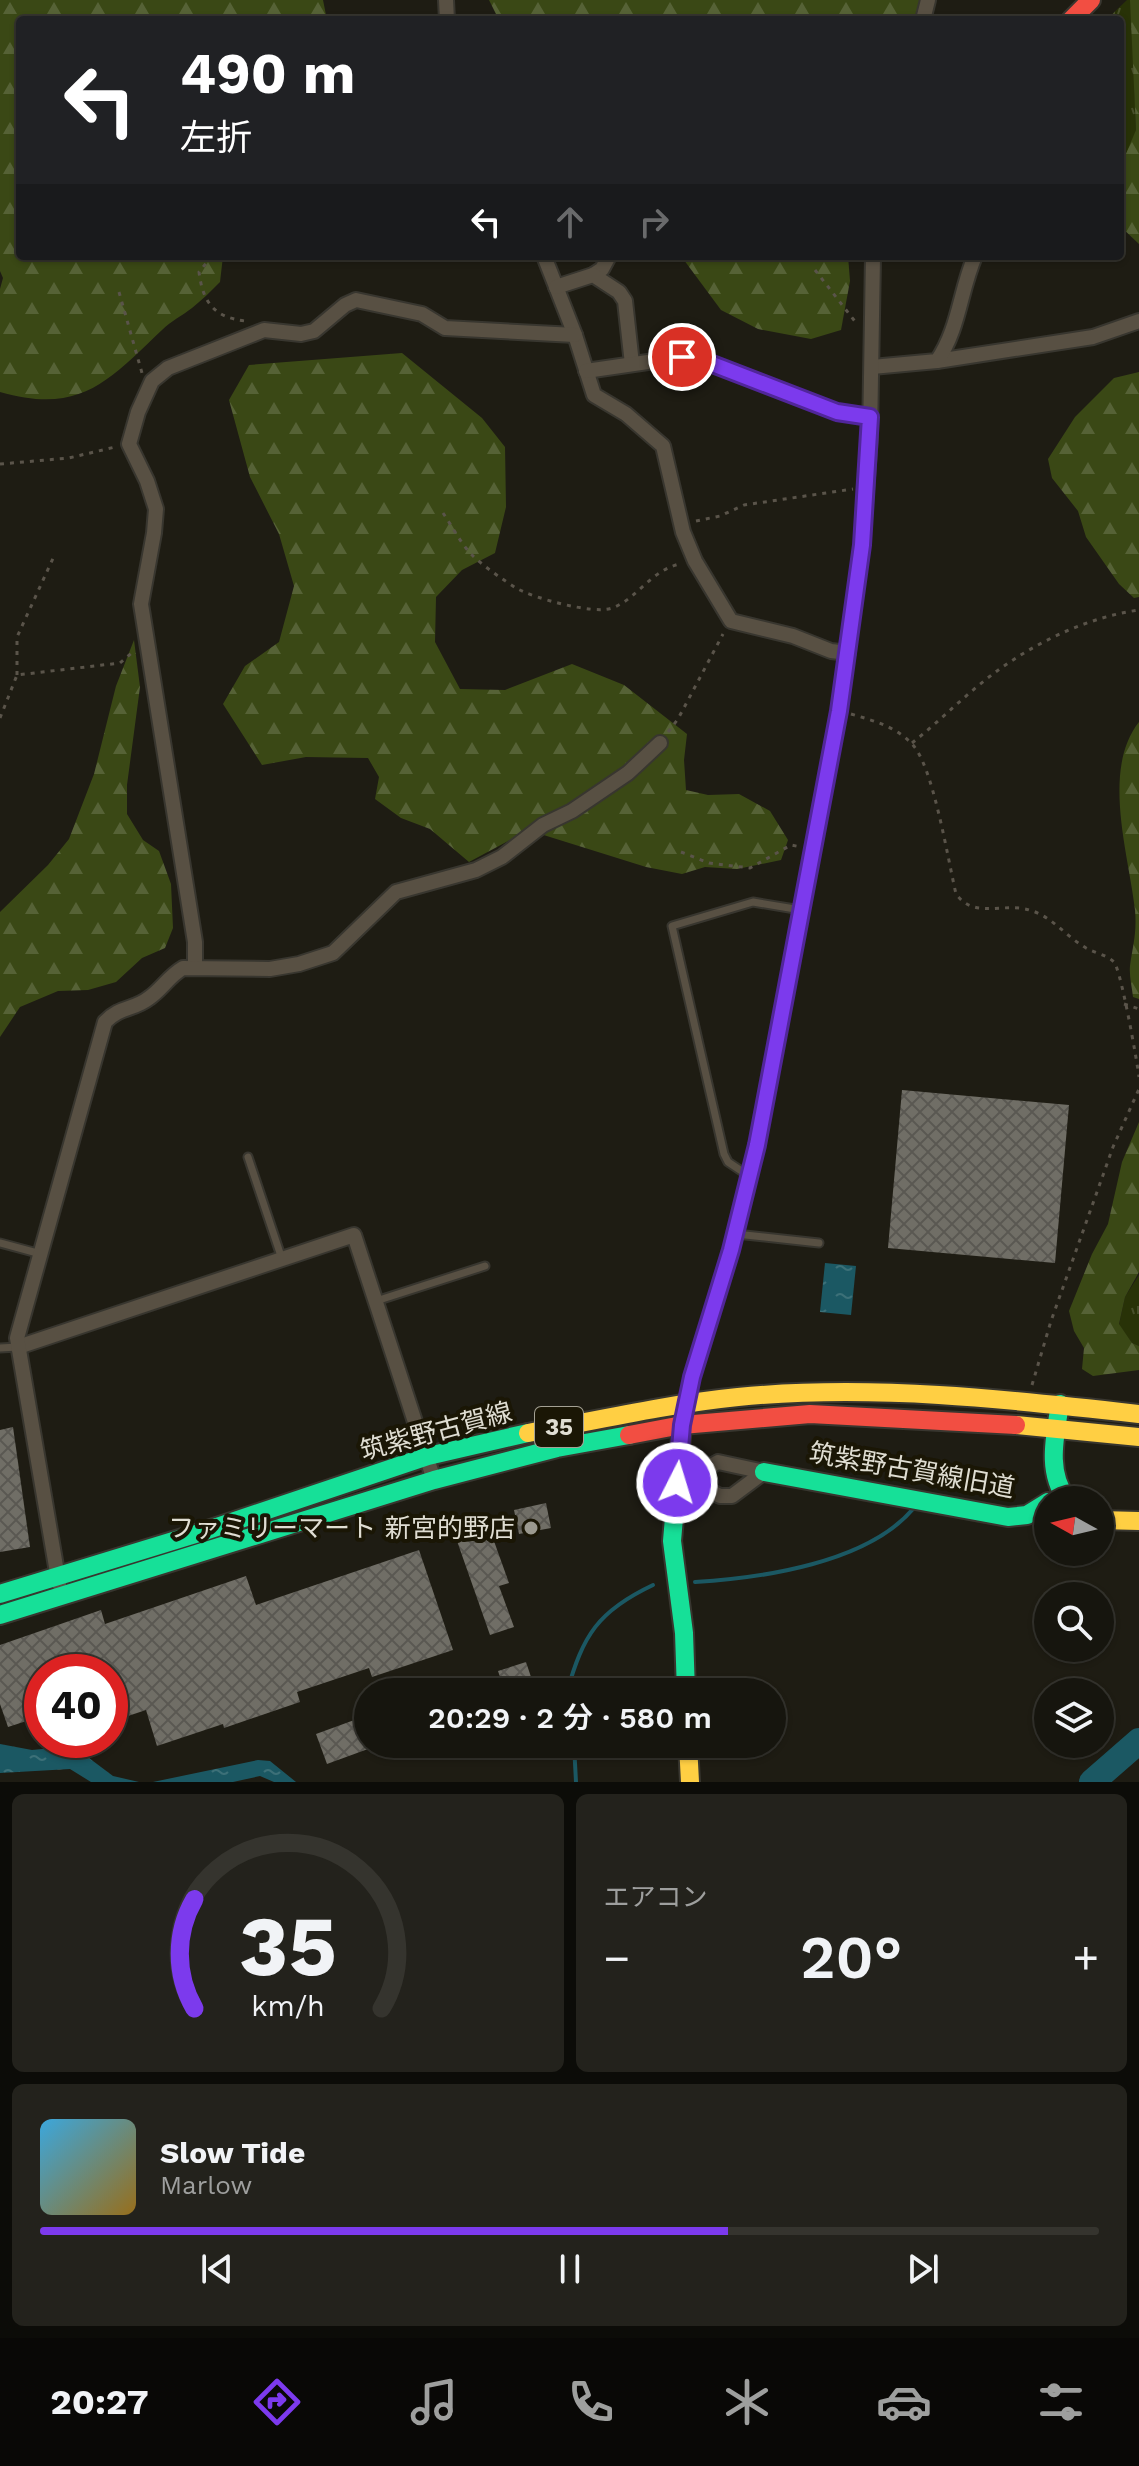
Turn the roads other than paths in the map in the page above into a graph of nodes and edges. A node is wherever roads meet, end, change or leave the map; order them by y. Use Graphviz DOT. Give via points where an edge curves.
graph roads {
  1 [pos="1091,0"];
  2 [pos="1075,16"];
  3 [pos="546,260"];
  4 [pos="607,260"];
  5 [pos="873,260"];
  6 [pos="973,260"];
  7 [pos="593,275"];
  8 [pos="556,287"];
  9 [pos="1139,321"];
  10 [pos="575,335"];
  11 [pos="937,361"];
  12 [pos="632,364"];
  13 [pos="872,367"];
  14 [pos="586,371"];
  15 [pos="870,417"];
  16 [pos="848,653"];
  17 [pos="660,743"];
  18 [pos="802,910"];
  19 [pos="195,967"];
  20 [pos="248,1157"];
  21 [pos="749,1176"];
  22 [pos="736,1234"];
  23 [pos="0,1243"];
  24 [pos="819,1243"];
  25 [pos="41,1254"];
  26 [pos="282,1259"];
  27 [pos="485,1266"];
  28 [pos="376,1301"];
  29 [pos="18,1347"];
  30 [pos="0,1348"];
  31 [pos="686,1404"];
  32 [pos="1060,1404"];
  33 [pos="1139,1414"];
  34 [pos="682,1425"];
  35 [pos="1057,1428"];
  36 [pos="1139,1437"];
  37 [pos="428,1456"];
  38 [pos="764,1472"];
  39 [pos="434,1480"];
  40 [pos="1055,1486"];
  41 [pos="1034,1511"];
  42 [pos="1139,1521"];
  43 [pos="1114,1522"];
  44 [pos="59,1576"];
  45 [pos="0,1594"];
  46 [pos="59,1596"];
  47 [pos="0,1615"];
  48 [pos="686,1678"];
  49 [pos="689,1758"];
  50 [pos="690,1782"];
  1 -- 2 [label="main road"];
  3 -- 8 [label="street"];
  4 -- 7 [label="street"];
  5 -- 13 [label="street"];
  6 -- 11 [label="street" via="955,328"];
  7 -- 8 [label="street"];
  7 -- 12 [label="street" via="625,301"];
  8 -- 10 [label="street"];
  9 -- 11 [label="street" via="1093,337"];
  10 -- 14 [label="street"];
  10 -- 19 [label="street" via="445,328 422,314 356,300 314,331 264,330 168,368 150,386 129,444 156,509 141,604"];
  11 -- 13 [label="street"];
  12 -- 14 [label="street"];
  12 -- 15 [label="street" via="682,357 702,360 837,412"];
  13 -- 15 [label="street"];
  14 -- 16 [label="street" via="594,395 663,446 695,561 731,621"];
  15 -- 16 [label="street"];
  16 -- 18 [label="street"];
  17 -- 19 [label="street" via="628,773 502,857 476,870 396,892 333,953 270,969"];
  18 -- 21 [label="street"];
  18 -- 21 [label="lane" via="753,902 672,926 724,1154"];
  19 -- 25 [label="street" via="176,972 148,1000 115,1011 105,1022"];
  20 -- 26 [label="lane"];
  21 -- 22 [label="street"];
  22 -- 24 [label="lane"];
  22 -- 31 [label="street"];
  23 -- 25 [label="lane"];
  25 -- 29 [label="street"];
  26 -- 28 [label="street" via="354,1235"];
  26 -- 29 [label="street"];
  27 -- 28 [label="lane"];
  28 -- 37 [label="street"];
  29 -- 30 [label="lane"];
  29 -- 44 [label="street"];
  31 -- 32 [label="main road, 筑紫野古賀線 / 35" via="814,1392"];
  31 -- 34 [label="street"];
  31 -- 37 [label="main road, 筑紫野古賀線 / 35"];
  32 -- 33 [label="main road, 筑紫野古賀線 / 35"];
  32 -- 35 [label="main road, 筑紫野古賀線旧道"];
  34 -- 35 [label="main road, 筑紫野古賀線 / 35" via="810,1414"];
  34 -- 39 [label="main road, 筑紫野古賀線 / 35" via="557,1448"];
  34 -- 48 [label="main road" via="672,1541"];
  35 -- 36 [label="main road, 筑紫野古賀線 / 35"];
  35 -- 40 [label="main road, 筑紫野古賀線旧道"];
  37 -- 39 [label="street"];
  37 -- 44 [label="main road, 筑紫野古賀線 / 35"];
  38 -- 41 [label="main road, 筑紫野古賀線旧道" via="1008,1517"];
  39 -- 46 [label="main road, 筑紫野古賀線 / 35"];
  42 -- 43 [label="main road"];
  44 -- 45 [label="main road, 筑紫野古賀線 / 35"];
  44 -- 46 [label="street"];
  46 -- 47 [label="main road, 筑紫野古賀線 / 35"];
  49 -- 50 [label="main road"];
}
